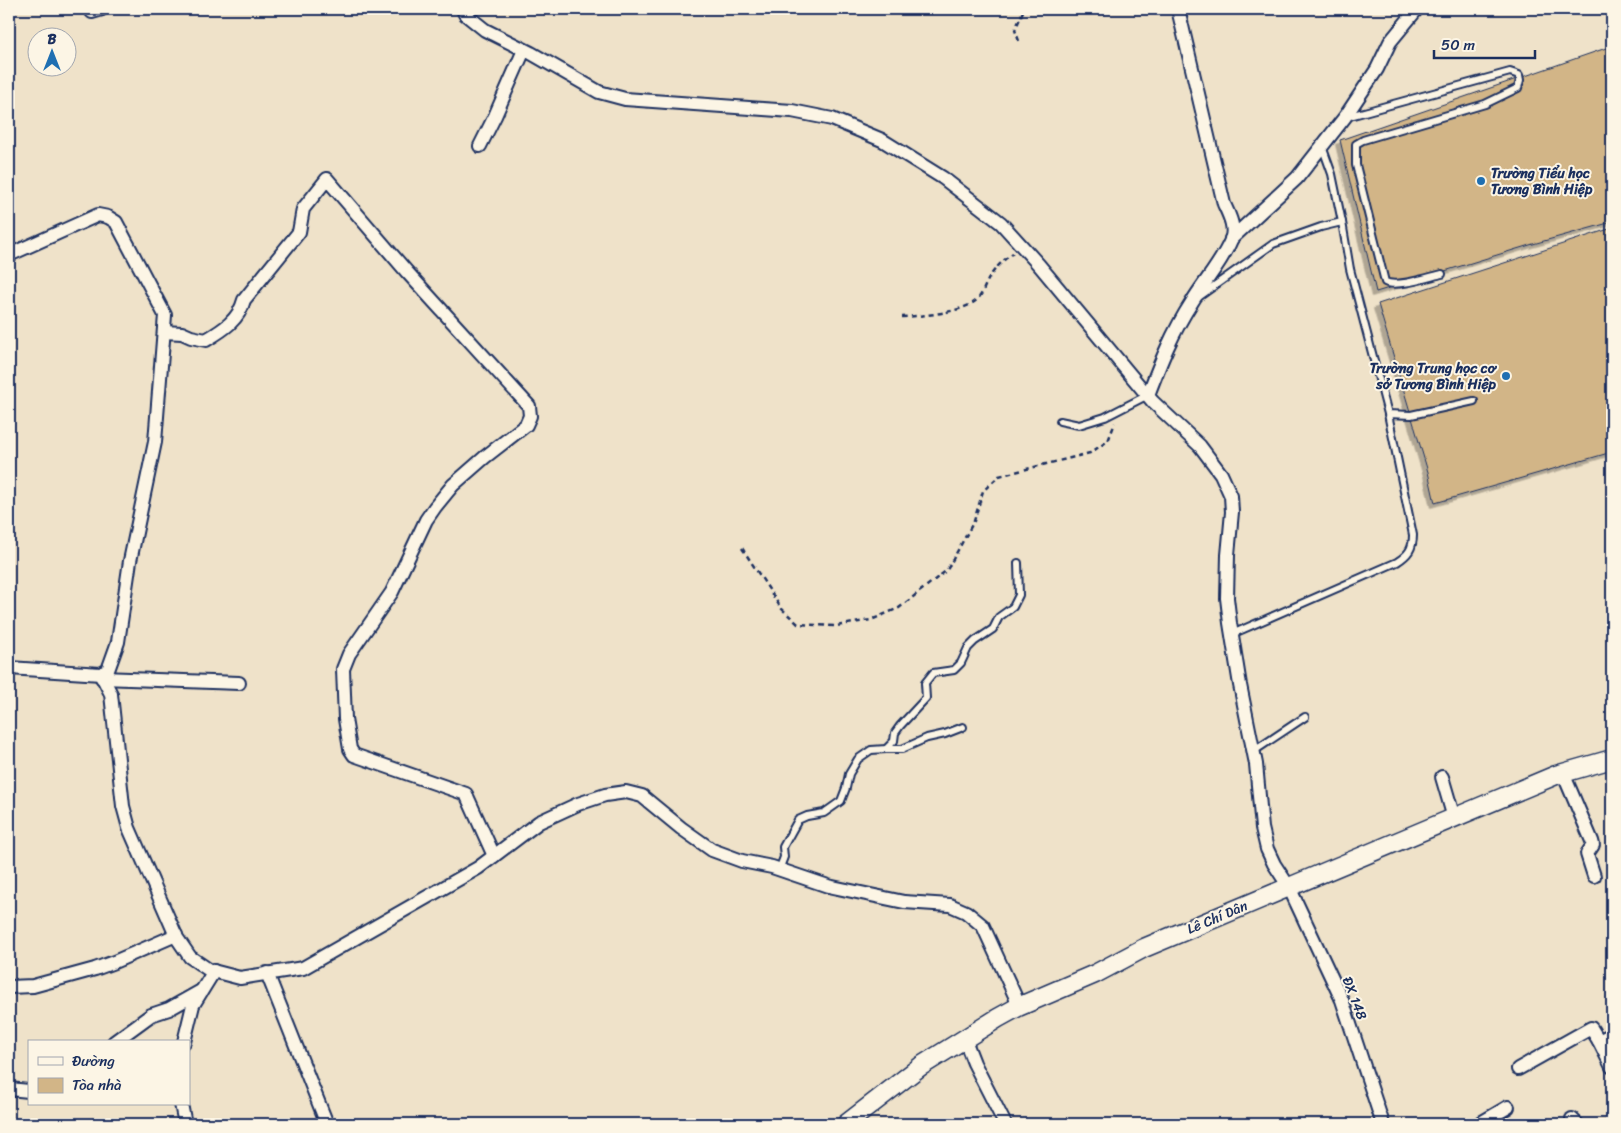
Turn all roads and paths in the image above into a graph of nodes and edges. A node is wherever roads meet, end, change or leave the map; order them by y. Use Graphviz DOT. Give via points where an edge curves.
graph roads {
  1 [pos="463,9"];
  2 [pos="1024,9"];
  3 [pos="1178,9"];
  4 [pos="1417,9"];
  5 [pos="1019,41"];
  6 [pos="524,50"];
  7 [pos="1345,117"];
  8 [pos="480,146"];
  9 [pos="1322,146"];
  10 [pos="1342,222"];
  11 [pos="1231,239"];
  12 [pos="1022,246"];
  13 [pos="9,255"];
  14 [pos="1442,274"];
  15 [pos="1191,303"];
  16 [pos="902,317"];
  17 [pos="164,332"];
  18 [pos="1148,395"];
  19 [pos="1474,401"];
  20 [pos="1120,410"];
  21 [pos="1388,414"];
  22 [pos="1060,421"];
  23 [pos="742,548"];
  24 [pos="1018,564"];
  25 [pos="1232,634"];
  26 [pos="9,668"];
  27 [pos="102,676"];
  28 [pos="239,683"];
  29 [pos="1305,717"];
  30 [pos="963,727"];
  31 [pos="886,749"];
  32 [pos="1254,750"];
  33 [pos="1612,759"];
  34 [pos="1563,773"];
  35 [pos="1442,777"];
  36 [pos="1454,818"];
  37 [pos="494,856"];
  38 [pos="779,870"];
  39 [pos="1594,876"];
  40 [pos="1289,887"];
  41 [pos="176,935"];
  42 [pos="214,971"];
  43 [pos="267,973"];
  44 [pos="9,987"];
  45 [pos="201,991"];
  46 [pos="1018,1007"];
  47 [pos="1612,1034"];
  48 [pos="117,1040"];
  49 [pos="184,1040"];
  50 [pos="965,1040"];
  51 [pos="1598,1041"];
  52 [pos="1612,1067"];
  53 [pos="1518,1069"];
  54 [pos="9,1089"];
  55 [pos="28,1091"];
  56 [pos="182,1106"];
  57 [pos="1508,1107"];
  58 [pos="185,1124"];
  59 [pos="327,1124"];
  60 [pos="846,1124"];
  61 [pos="1005,1124"];
  62 [pos="1382,1124"];
  63 [pos="1479,1124"];
  1 -- 6 [label="street, ĐX 148" via="485,30"];
  2 -- 5 [label="path" via="1015,30"];
  3 -- 11 [label="street" via="1224,204 1233,226"];
  4 -- 7 [label="street" via="1390,42 1377,69"];
  6 -- 8 [label="street"];
  6 -- 12 [label="street, ĐX 148" via="599,92 625,99 792,111 832,119 882,140 943,178 1001,223"];
  7 -- 9 [label="street"];
  7 -- 14 [label="lane" via="1510,72 1519,75 1520,85 1516,91 1492,102 1356,144 1356,166 1385,282 1401,283"];
  9 -- 10 [label="lane" via="1332,174"];
  9 -- 11 [label="street" via="1297,178"];
  10 -- 15 [label="lane" via="1272,244"];
  10 -- 21 [label="lane" via="1350,269"];
  11 -- 15 [label="street"];
  12 -- 16 [label="path" via="1003,260 979,298 959,309 928,316"];
  12 -- 18 [label="street, ĐX 148"];
  13 -- 17 [label="street" via="98,216 108,217 116,222 165,315"];
  15 -- 18 [label="street" via="1166,346"];
  17 -- 27 [label="street" via="155,442 130,561 118,642 108,670"];
  17 -- 37 [label="street" via="206,340 225,329 242,311 244,300 299,232 304,209 327,179 529,406 530,416 526,425 484,457 435,506 392,592 349,654 343,669 345,719 354,755 466,794"];
  18 -- 20 [label="lane"];
  18 -- 25 [label="street, ĐX 148" via="1200,446 1231,496 1227,598"];
  19 -- 21 [label="lane" via="1412,415"];
  20 -- 22 [label="lane" via="1079,425"];
  20 -- 23 [label="path" via="1108,441 1090,452 999,476 983,491 974,521 947,570 898,608 871,620 836,626 798,624 781,608"];
  21 -- 25 [label="lane" via="1414,535 1411,551 1397,562"];
  24 -- 31 [label="lane" via="1019,595 1013,608 999,617 993,629 968,648 954,670 933,673 925,683 926,698 900,726 894,741"];
  25 -- 32 [label="street, ĐX 148"];
  26 -- 27 [label="street"];
  27 -- 28 [label="street"];
  27 -- 41 [label="street" via="110,694 123,806 129,828"];
  29 -- 32 [label="lane"];
  30 -- 31 [label="lane" via="902,749"];
  31 -- 38 [label="lane" via="871,750 858,759 840,800 824,814 798,820 783,847 784,857"];
  32 -- 40 [label="street, ĐX 148" via="1267,849"];
  33 -- 34 [label="street, Lê Chí Dân"];
  34 -- 36 [label="street, Lê Chí Dân"];
  34 -- 39 [label="street" via="1592,841 1587,854"];
  35 -- 36 [label="street"];
  36 -- 40 [label="street, Lê Chí Dân"];
  37 -- 38 [label="street" via="539,822 578,804 626,792 642,796 712,850 742,862"];
  37 -- 43 [label="street" via="303,968"];
  38 -- 46 [label="street" via="828,886 904,902 950,905 966,912 982,926"];
  40 -- 46 [label="street, Lê Chí Dân" via="1144,948 1095,974"];
  40 -- 62 [label="street, ĐX 148" via="1342,1000"];
  41 -- 42 [label="street" via="190,958"];
  41 -- 44 [label="street" via="95,969 33,986"];
  42 -- 43 [label="street" via="240,978"];
  42 -- 45 [label="street"];
  43 -- 59 [label="street"];
  45 -- 48 [label="street" via="151,1015"];
  45 -- 49 [label="street" via="193,1005"];
  46 -- 50 [label="street, Lê Chí Dân"];
  47 -- 51 [label="street"];
  50 -- 60 [label="street, Lê Chí Dân" via="921,1066"];
  50 -- 61 [label="street"];
  51 -- 52 [label="street"];
  51 -- 53 [label="street" via="1591,1028"];
  54 -- 55 [label="street"];
  56 -- 58 [label="street"];
  57 -- 63 [label="street"];
}
